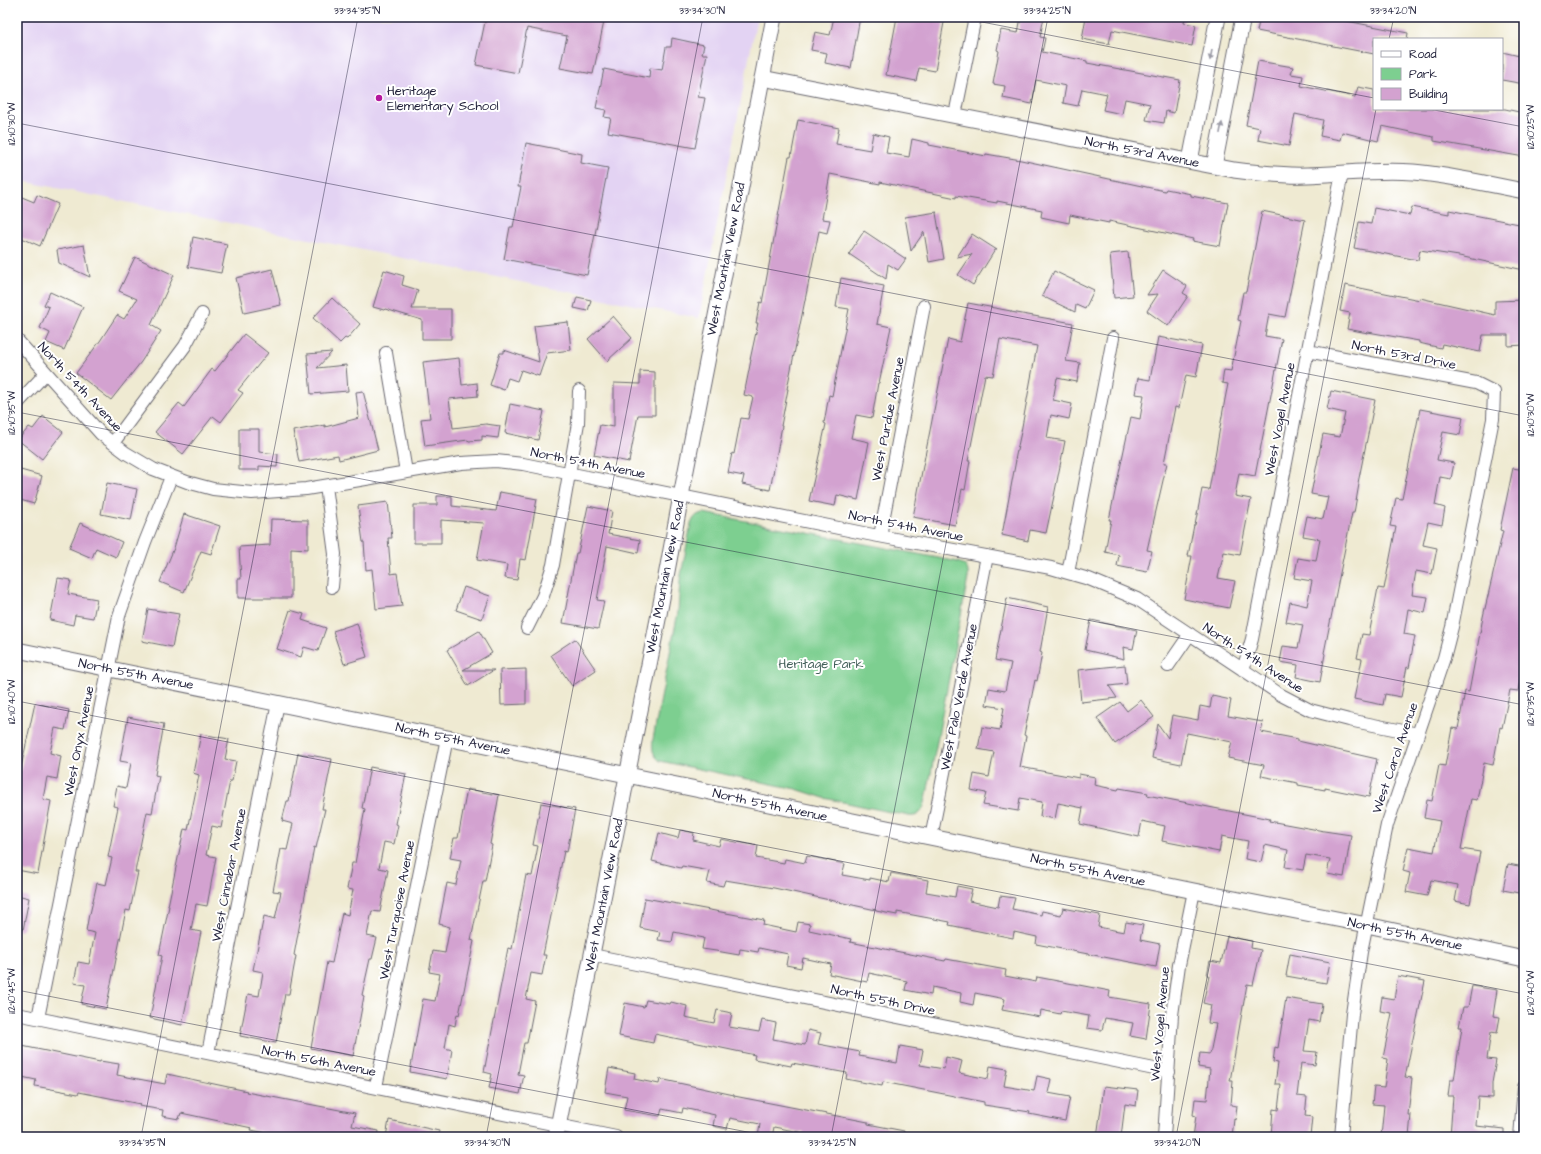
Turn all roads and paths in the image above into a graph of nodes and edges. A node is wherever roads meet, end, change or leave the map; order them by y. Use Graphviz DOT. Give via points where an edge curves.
graph roads {
  1 [pos="774,17"];
  2 [pos="975,17"];
  3 [pos="1218,17"];
  4 [pos="1243,17"];
  5 [pos="762,78"];
  6 [pos="955,115"];
  7 [pos="1190,161"];
  8 [pos="1214,166"];
  9 [pos="1342,173"];
  10 [pos="1524,191"];
  11 [pos="924,306"];
  12 [pos="202,314"];
  13 [pos="1113,338"];
  14 [pos="17,340"];
  15 [pos="1308,351"];
  16 [pos="386,354"];
  17 [pos="46,373"];
  18 [pos="579,390"];
  19 [pos="1494,392"];
  20 [pos="17,404"];
  21 [pos="113,443"];
  22 [pos="406,472"];
  23 [pos="570,475"];
  24 [pos="171,477"];
  25 [pos="326,486"];
  26 [pos="681,496"];
  27 [pos="880,536"];
  28 [pos="987,556"];
  29 [pos="1068,573"];
  30 [pos="332,587"];
  31 [pos="526,628"];
  32 [pos="1190,634"];
  33 [pos="17,650"];
  34 [pos="1168,666"];
  35 [pos="108,668"];
  36 [pos="1243,670"];
  37 [pos="278,703"];
  38 [pos="1418,734"];
  39 [pos="447,738"];
  40 [pos="627,776"];
  41 [pos="931,838"];
  42 [pos="1194,891"];
  43 [pos="1367,925"];
  44 [pos="592,955"];
  45 [pos="1524,959"];
  46 [pos="17,1014"];
  47 [pos="38,1018"];
  48 [pos="208,1053"];
  49 [pos="1169,1072"];
  50 [pos="376,1087"];
  51 [pos="1524,1087"];
  52 [pos="557,1131"];
  53 [pos="616,1137"];
  54 [pos="1164,1137"];
  55 [pos="1341,1137"];
  56 [pos="1520,1137"];
  1 -- 5 [label="street, West Mountain View Road"];
  2 -- 6 [label="street"];
  3 -- 7 [label="street, one-way"];
  8 -- 4 [label="street, one-way"];
  5 -- 6 [label="street, North 53rd Avenue"];
  5 -- 26 [label="street, West Mountain View Road"];
  6 -- 7 [label="street, North 53rd Avenue"];
  7 -- 8 [label="street, North 53rd Avenue"];
  8 -- 9 [label="street, North 53rd Avenue" via="1271,174"];
  9 -- 10 [label="street, North 53rd Avenue" via="1413,172"];
  9 -- 15 [label="street, West Vogel Avenue"];
  11 -- 27 [label="street, West Purdue Avenue"];
  12 -- 21 [label="street" via="185,346"];
  13 -- 29 [label="street"];
  14 -- 17 [label="street, North 54th Avenue"];
  15 -- 19 [label="street, North 53rd Drive" via="1476,383"];
  15 -- 36 [label="street, West Vogel Avenue" via="1252,639"];
  16 -- 22 [label="street"];
  17 -- 20 [label="street"];
  17 -- 21 [label="street, North 54th Avenue" via="101,434"];
  18 -- 23 [label="street" via="578,424"];
  19 -- 38 [label="street, West Carol Avenue" via="1493,419 1452,626"];
  21 -- 24 [label="street, North 54th Avenue" via="153,469"];
  22 -- 23 [label="street, North 54th Avenue" via="496,461 524,464"];
  22 -- 25 [label="street, North 54th Avenue"];
  23 -- 26 [label="street, North 54th Avenue"];
  23 -- 31 [label="street" via="553,565 543,596"];
  24 -- 25 [label="street, North 54th Avenue" via="213,489 252,493"];
  24 -- 35 [label="street, West Onyx Avenue" via="119,616"];
  25 -- 30 [label="street" via="335,554"];
  26 -- 27 [label="street, North 54th Avenue"];
  26 -- 40 [label="street, West Mountain View Road"];
  27 -- 28 [label="street, North 54th Avenue"];
  28 -- 29 [label="street, North 54th Avenue"];
  28 -- 41 [label="street, West Palo Verde Avenue"];
  29 -- 32 [label="street, North 54th Avenue" via="1137,598"];
  32 -- 34 [label="street, North 54th Avenue"];
  32 -- 36 [label="street, North 54th Avenue"];
  33 -- 35 [label="street, North 55th Avenue"];
  35 -- 37 [label="street, North 55th Avenue"];
  35 -- 47 [label="street, West Onyx Avenue"];
  36 -- 38 [label="street, North 54th Avenue" via="1310,710"];
  37 -- 39 [label="street, North 55th Avenue"];
  37 -- 48 [label="street, West Cinnabar Avenue"];
  38 -- 43 [label="street, West Carol Avenue" via="1388,819"];
  39 -- 40 [label="street, North 55th Avenue"];
  39 -- 50 [label="street, West Turquoise Avenue"];
  40 -- 41 [label="street, North 55th Avenue"];
  40 -- 44 [label="street, West Mountain View Road"];
  41 -- 42 [label="street, North 55th Avenue"];
  42 -- 43 [label="street, North 55th Avenue"];
  42 -- 49 [label="street, West Vogel Avenue" via="1172,1015"];
  43 -- 45 [label="street, North 55th Avenue"];
  43 -- 55 [label="street, West Carol Avenue" via="1352,1014"];
  44 -- 49 [label="street, North 55th Drive"];
  44 -- 52 [label="street, West Mountain View Road"];
  46 -- 47 [label="street, North 56th Avenue"];
  47 -- 48 [label="street, North 56th Avenue"];
  48 -- 50 [label="street, North 56th Avenue"];
  49 -- 54 [label="street, West Vogel Avenue"];
  50 -- 52 [label="street, North 56th Avenue"];
  51 -- 56 [label="street"];
  52 -- 53 [label="street, North 56th Avenue"];
}
